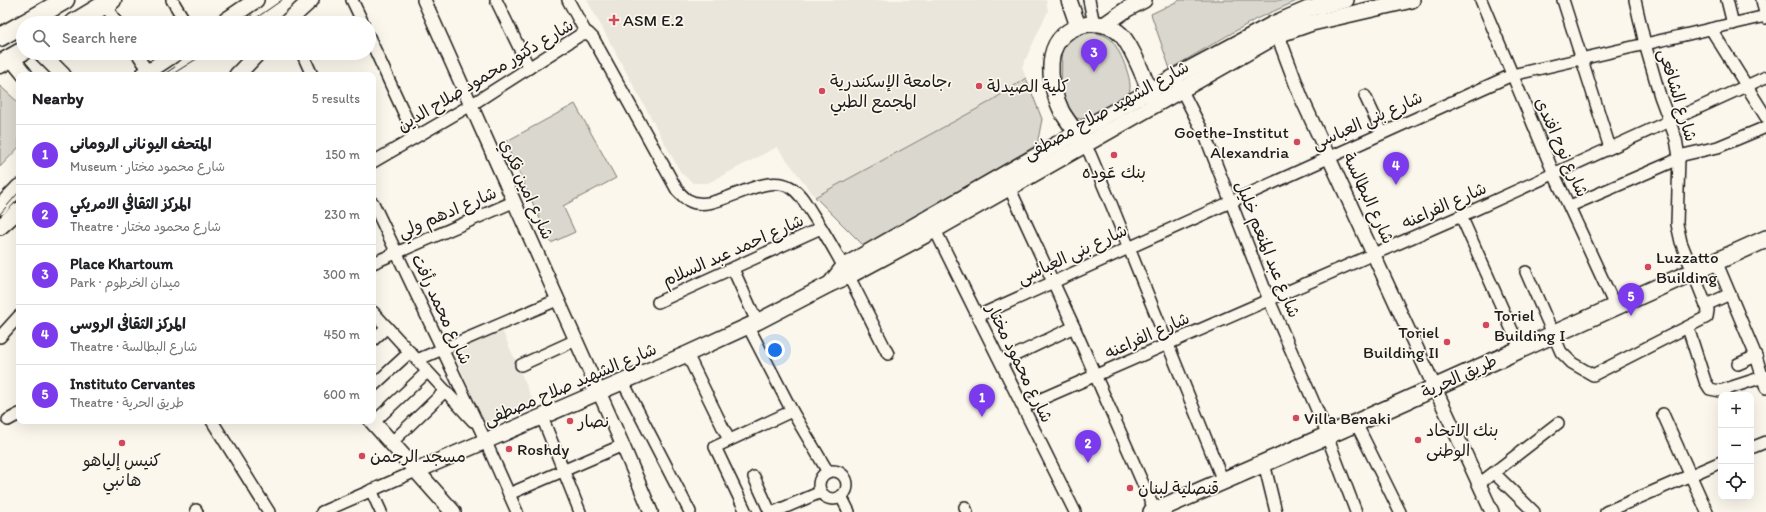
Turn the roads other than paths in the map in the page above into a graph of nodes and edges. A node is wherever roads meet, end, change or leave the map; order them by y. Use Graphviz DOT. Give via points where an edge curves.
graph roads {
  1 [pos="65,0"];
  2 [pos="172,0"];
  3 [pos="311,0"];
  4 [pos="352,0"];
  5 [pos="424,0"];
  6 [pos="496,0"];
  7 [pos="568,0"];
  8 [pos="1069,0"];
  9 [pos="1090,0"];
  10 [pos="1144,0"];
  11 [pos="1346,0"];
  12 [pos="1412,0"];
  13 [pos="1481,0"];
  14 [pos="1563,0"];
  15 [pos="1635,0"];
  16 [pos="1727,0"];
  17 [pos="1762,0"];
  18 [pos="254,1"];
  19 [pos="108,2"];
  20 [pos="38,16"];
  21 [pos="85,16"];
  22 [pos="114,16"];
  23 [pos="182,16"];
  24 [pos="232,16"];
  25 [pos="294,16"];
  26 [pos="359,16"];
  27 [pos="1766,17"];
  28 [pos="1733,24"];
  29 [pos="1099,25"];
  30 [pos="1078,26"];
  31 [pos="16,29"];
  32 [pos="1276,29"];
  33 [pos="1711,29"];
  34 [pos="586,33"];
  35 [pos="0,38"];
  36 [pos="1645,44"];
  37 [pos="376,52"];
  38 [pos="11,58"];
  39 [pos="1582,58"];
  40 [pos="48,60"];
  41 [pos="140,60"];
  42 [pos="166,60"];
  43 [pos="251,60"];
  44 [pos="305,60"];
  45 [pos="529,68"];
  46 [pos="23,72"];
  47 [pos="60,72"];
  48 [pos="146,72"];
  49 [pos="148,72"];
  50 [pos="240,72"];
  51 [pos="311,72"];
  52 [pos="1512,75"];
  53 [pos="1766,77"];
  54 [pos="1178,83"];
  55 [pos="1747,86"];
  56 [pos="1365,96"];
  57 [pos="1153,97"];
  58 [pos="471,105"];
  59 [pos="1766,117"];
  60 [pos="1670,121"];
  61 [pos="1766,127"];
  62 [pos="1382,132"];
  63 [pos="415,137"];
  64 [pos="1081,139"];
  65 [pos="1610,148"];
  66 [pos="1329,156"];
  67 [pos="1679,157"];
  68 [pos="376,160"];
  69 [pos="1554,174"];
  70 [pos="1009,187"];
  71 [pos="16,190"];
  72 [pos="1231,201"];
  73 [pos="513,202"];
  74 [pos="1570,206"];
  75 [pos="0,207"];
  76 [pos="376,209"];
  77 [pos="16,213"];
  78 [pos="1461,216"];
  79 [pos="0,227"];
  80 [pos="821,228"];
  81 [pos="935,230"];
  82 [pos="1766,239"];
  83 [pos="1129,246"];
  84 [pos="397,253"];
  85 [pos="1375,254"];
  86 [pos="1716,261"];
  87 [pos="376,262"];
  88 [pos="733,269"];
  89 [pos="846,271"];
  90 [pos="1692,271"];
  91 [pos="1526,272"];
  92 [pos="1053,282"];
  93 [pos="1730,294"];
  94 [pos="557,300"];
  95 [pos="1269,300"];
  96 [pos="658,302"];
  97 [pos="1706,305"];
  98 [pos="1615,306"];
  99 [pos="376,315"];
  100 [pos="978,316"];
  101 [pos="16,319"];
  102 [pos="753,324"];
  103 [pos="387,327"];
  104 [pos="1074,328"];
  105 [pos="1688,328"];
  106 [pos="1553,333"];
  107 [pos="376,337"];
  108 [pos="0,338"];
  109 [pos="576,340"];
  110 [pos="1167,344"];
  111 [pos="1520,348"];
  112 [pos="442,349"];
  113 [pos="686,354"];
  114 [pos="888,354"];
  115 [pos="413,356"];
  116 [pos="1756,356"];
  117 [pos="1000,362"];
  118 [pos="1738,364"];
  119 [pos="521,365"];
  120 [pos="427,372"];
  121 [pos="1096,376"];
  122 [pos="1763,377"];
  123 [pos="623,382"];
  124 [pos="376,384"];
  125 [pos="1434,387"];
  126 [pos="1766,388"];
  127 [pos="445,391"];
  128 [pos="599,392"];
  129 [pos="1023,407"];
  130 [pos="792,411"];
  131 [pos="1663,414"];
  132 [pos="16,416"];
  133 [pos="542,417"];
  134 [pos="376,418"];
  135 [pos="8,420"];
  136 [pos="1356,423"];
  137 [pos="214,424"];
  138 [pos="374,424"];
  139 [pos="1558,424"];
  140 [pos="484,436"];
  141 [pos="1328,436"];
  142 [pos="730,440"];
  143 [pos="1766,442"];
  144 [pos="391,443"];
  145 [pos="623,445"];
  146 [pos="1754,447"];
  147 [pos="1264,463"];
  148 [pos="1718,463"];
  149 [pos="416,471"];
  150 [pos="563,471"];
  151 [pos="828,472"];
  152 [pos="1494,473"];
  153 [pos="1690,475"];
  154 [pos="754,477"];
  155 [pos="1223,481"];
  156 [pos="1479,484"];
  157 [pos="371,490"];
  158 [pos="820,492"];
  159 [pos="509,494"];
  160 [pos="841,496"];
  161 [pos="780,511"];
  162 [pos="1154,511"];
  163 [pos="269,512"];
  164 [pos="322,512"];
  165 [pos="381,512"];
  166 [pos="453,512"];
  167 [pos="517,512"];
  168 [pos="580,512"];
  169 [pos="650,512"];
  170 [pos="690,512"];
  171 [pos="746,512"];
  172 [pos="770,512"];
  173 [pos="849,512"];
  174 [pos="1076,512"];
  175 [pos="1276,512"];
  176 [pos="1356,512"];
  177 [pos="1400,512"];
  178 [pos="1492,512"];
  179 [pos="1534,512"];
  180 [pos="1606,512"];
  181 [pos="1707,512"];
  1 -- 20 [label="highway"];
  2 -- 23 [label="street"];
  3 -- 25 [label="main road"];
  4 -- 26 [label="street"];
  5 -- 58 [label="street, شارع امين فكري"];
  6 -- 45 [label="street"];
  7 -- 34 [label="street"];
  8 -- 30 [label="main road"];
  9 -- 29 [label="street"];
  10 -- 29 [label="main road"];
  11 -- 32 [label="main road, شارع الشهيد صلاح مصطفى" via="1308,9"];
  12 -- 32 [label="main road, شارع الشهيد صلاح مصطفى"];
  13 -- 52 [label="street, شارع نوح افندى"];
  14 -- 39 [label="street"];
  15 -- 36 [label="street, شارع الشافعى"];
  16 -- 28 [label="street"];
  17 -- 27 [label="street"];
  18 -- 24 [label="main road"];
  19 -- 21 [label="highway"];
  19 -- 22 [label="street"];
  27 -- 28 [label="street, شارع بنى العباسى"];
  28 -- 33 [label="street, شارع بنى العباسى"];
  29 -- 30 [label="main road"];
  29 -- 57 [label="main road" via="1118,32 1123,38"];
  30 -- 64 [label="main road" via="1065,34 1055,45 1050,67 1051,79 1061,110"];
  31 -- 35 [label="highway"];
  32 -- 54 [label="main road, شارع الشهيد صلاح مصطفى"];
  32 -- 66 [label="street, شارع البطالسة" via="1301,97"];
  33 -- 36 [label="street, شارع بنى العباسى"];
  33 -- 55 [label="street"];
  34 -- 45 [label="street, شارع دكتور محمود صلاح الدين"];
  34 -- 80 [label="street, شارع دكتور محمود صلاح الدين" via="593,38 677,190 689,201 716,201 769,184 783,185 800,196"];
  35 -- 38 [label="highway"];
  36 -- 39 [label="street, شارع بنى العباسى"];
  36 -- 60 [label="street, شارع الشافعى"];
  37 -- 63 [label="street"];
  38 -- 46 [label="main road"];
  39 -- 52 [label="street, شارع بنى العباسى"];
  39 -- 65 [label="street"];
  40 -- 47 [label="main road"];
  41 -- 48 [label="street"];
  42 -- 49 [label="main road"];
  43 -- 50 [label="main road"];
  44 -- 51 [label="street"];
  45 -- 58 [label="street, شارع دكتور محمود صلاح الدين"];
  52 -- 62 [label="street, شارع بنى العباسى"];
  52 -- 69 [label="street, شارع نوح افندى"];
  53 -- 55 [label="street, شارع الفراعنه"];
  54 -- 57 [label="main road, شارع الشهيد صلاح مصطفى"];
  54 -- 72 [label="street, شارع عبد المنعم خليل" via="1206,138"];
  55 -- 59 [label="street"];
  55 -- 60 [label="street, شارع الفراعنه"];
  56 -- 62 [label="street"];
  57 -- 64 [label="main road, شارع الشهيد صلاح مصطفى"];
  58 -- 63 [label="street, شارع دكتور محمود صلاح الدين"];
  58 -- 73 [label="street, شارع امين فكري"];
  60 -- 65 [label="street, شارع الفراعنه"];
  60 -- 67 [label="street, شارع الشافعى"];
  61 -- 67 [label="street" via="1718,147"];
  62 -- 66 [label="street, شارع بنى العباسى"];
  63 -- 68 [label="street, شارع دكتور محمود صلاح الدين"];
  64 -- 70 [label="main road, شارع الشهيد صلاح مصطفى"];
  64 -- 83 [label="street" via="1090,154"];
  64 -- 89 [label="main road, شارع الشهيد صلاح مصطفى"];
  65 -- 69 [label="street, شارع الفراعنه"];
  66 -- 72 [label="street, شارع بنى العباسى"];
  66 -- 85 [label="street, شارع البطالسة"];
  67 -- 74 [label="street"];
  67 -- 90 [label="street, شارع الشافعى" via="1678,224 1681,242"];
  69 -- 74 [label="street, شارع نوح افندى"];
  69 -- 78 [label="street, شارع الفراعنه"];
  70 -- 81 [label="main road, شارع الشهيد صلاح مصطفى"];
  70 -- 92 [label="street"];
  71 -- 75 [label="main road"];
  72 -- 83 [label="street, شارع بنى العباسى"];
  72 -- 95 [label="street, شارع عبد المنعم خليل"];
  73 -- 84 [label="street, شارع ادهم ولي"];
  73 -- 94 [label="street, شارع امين فكري"];
  74 -- 98 [label="street, شارع نوح افندى"];
  76 -- 84 [label="street, شارع محمد رأفت"];
  77 -- 79 [label="main road"];
  78 -- 85 [label="street, شارع الفراعنه"];
  78 -- 111 [label="street"];
  80 -- 88 [label="street, شارع احمد عبد السلام"];
  80 -- 89 [label="street"];
  81 -- 89 [label="main road, شارع الشهيد صلاح مصطفى"];
  81 -- 100 [label="street, شارع محمود مختار"];
  82 -- 86 [label="main road, طريق الحرية"];
  83 -- 92 [label="street, شارع بنى العباسى"];
  83 -- 110 [label="street"];
  84 -- 87 [label="street, شارع ادهم ولي"];
  84 -- 112 [label="street, شارع محمد رأفت"];
  85 -- 95 [label="street, شارع الفراعنه"];
  85 -- 125 [label="street, شارع البطالسة"];
  86 -- 90 [label="main road, طريق الحرية"];
  86 -- 93 [label="street"];
  88 -- 96 [label="street, شارع احمد عبد السلام"];
  88 -- 102 [label="street"];
  89 -- 102 [label="main road, شارع الشهيد صلاح مصطفى" via="830,284"];
  89 -- 114 [label="street"];
  90 -- 97 [label="street, شارع الشافعى"];
  90 -- 98 [label="main road, طريق الحرية"];
  91 -- 106 [label="street"];
  92 -- 100 [label="street, شارع بنى العباسى"];
  92 -- 104 [label="street"];
  93 -- 97 [label="street"];
  93 -- 116 [label="street"];
  94 -- 109 [label="street, شارع امين فكري"];
  94 -- 112 [label="street"];
  95 -- 110 [label="street, شارع الفراعنه"];
  95 -- 141 [label="street, شارع عبد المنعم خليل"];
  97 -- 105 [label="street" via="1707,317"];
  98 -- 106 [label="main road, طريق الحرية"];
  99 -- 103 [label="street"];
  100 -- 117 [label="street, شارع محمود مختار"];
  101 -- 108 [label="street"];
  102 -- 113 [label="main road, شارع الشهيد صلاح مصطفى"];
  102 -- 130 [label="street"];
  103 -- 107 [label="street"];
  103 -- 115 [label="street"];
  104 -- 117 [label="street"];
  104 -- 121 [label="street"];
  105 -- 106 [label="street" via="1593,375 1566,358"];
  105 -- 122 [label="street" via="1710,389 1720,390"];
  106 -- 111 [label="main road, طريق الحرية"];
  109 -- 119 [label="street"];
  109 -- 128 [label="street, شارع امين فكري"];
  110 -- 121 [label="street, شارع الفراعنه"];
  110 -- 155 [label="street"];
  111 -- 125 [label="main road, طريق الحرية"];
  112 -- 115 [label="street"];
  112 -- 140 [label="street, شارع محمد رأفت"];
  113 -- 123 [label="main road, شارع الشهيد صلاح مصطفى"];
  113 -- 142 [label="street"];
  115 -- 120 [label="street"];
  115 -- 124 [label="street"];
  116 -- 118 [label="street"];
  116 -- 122 [label="street"];
  117 -- 129 [label="street, شارع محمود مختار"];
  120 -- 127 [label="street"];
  120 -- 134 [label="street"];
  121 -- 129 [label="street, شارع الفراعنه"];
  121 -- 162 [label="street"];
  122 -- 126 [label="street"];
  123 -- 128 [label="main road, شارع الشهيد صلاح مصطفى"];
  123 -- 170 [label="street"];
  125 -- 136 [label="main road, طريق الحرية"];
  125 -- 156 [label="street, شارع البطالسة"];
  127 -- 140 [label="street"];
  127 -- 144 [label="street"];
  128 -- 133 [label="main road, شارع الشهيد صلاح مصطفى"];
  128 -- 145 [label="street, شارع امين فكري"];
  129 -- 174 [label="street, شارع محمود مختار"];
  130 -- 142 [label="street"];
  130 -- 151 [label="street"];
  131 -- 153 [label="street"];
  132 -- 135 [label="street"];
  133 -- 140 [label="main road, شارع الشهيد صلاح مصطفى"];
  133 -- 150 [label="street"];
  136 -- 141 [label="main road, طريق الحرية"];
  136 -- 177 [label="street"];
  137 -- 163 [label="street"];
  138 -- 144 [label="main road"];
  139 -- 152 [label="street"];
  140 -- 149 [label="main road, شارع الشهيد صلاح مصطفى"];
  140 -- 159 [label="street, شارع محمد رأفت"];
  141 -- 147 [label="main road, طريق الحرية"];
  141 -- 176 [label="street, شارع عبد المنعم خليل"];
  142 -- 171 [label="street" via="717,446 716,450"];
  143 -- 146 [label="street"];
  144 -- 149 [label="main road"];
  145 -- 150 [label="street"];
  145 -- 169 [label="street, شارع امين فكري"];
  147 -- 155 [label="main road, طريق الحرية"];
  147 -- 175 [label="street"];
  148 -- 153 [label="street"];
  149 -- 157 [label="street, شارع الشهيد صلاح مصطفى"];
  149 -- 166 [label="main road"];
  150 -- 159 [label="street"];
  150 -- 168 [label="street"];
  151 -- 158 [label="street" via="821,478"];
  151 -- 160 [label="street" via="838,472 844,478 846,486"];
  152 -- 156 [label="street"];
  152 -- 179 [label="street"];
  153 -- 180 [label="street"];
  153 -- 181 [label="street"];
  154 -- 172 [label="street"];
  155 -- 162 [label="main road, طريق الحرية"];
  156 -- 178 [label="street, شارع البطالسة"];
  157 -- 164 [label="street, شارع الشهيد صلاح مصطفى"];
  157 -- 165 [label="street"];
  158 -- 160 [label="street" via="832,499"];
  158 -- 161 [label="street"];
  159 -- 167 [label="street, شارع محمد رأفت"];
  160 -- 173 [label="street"];
}
